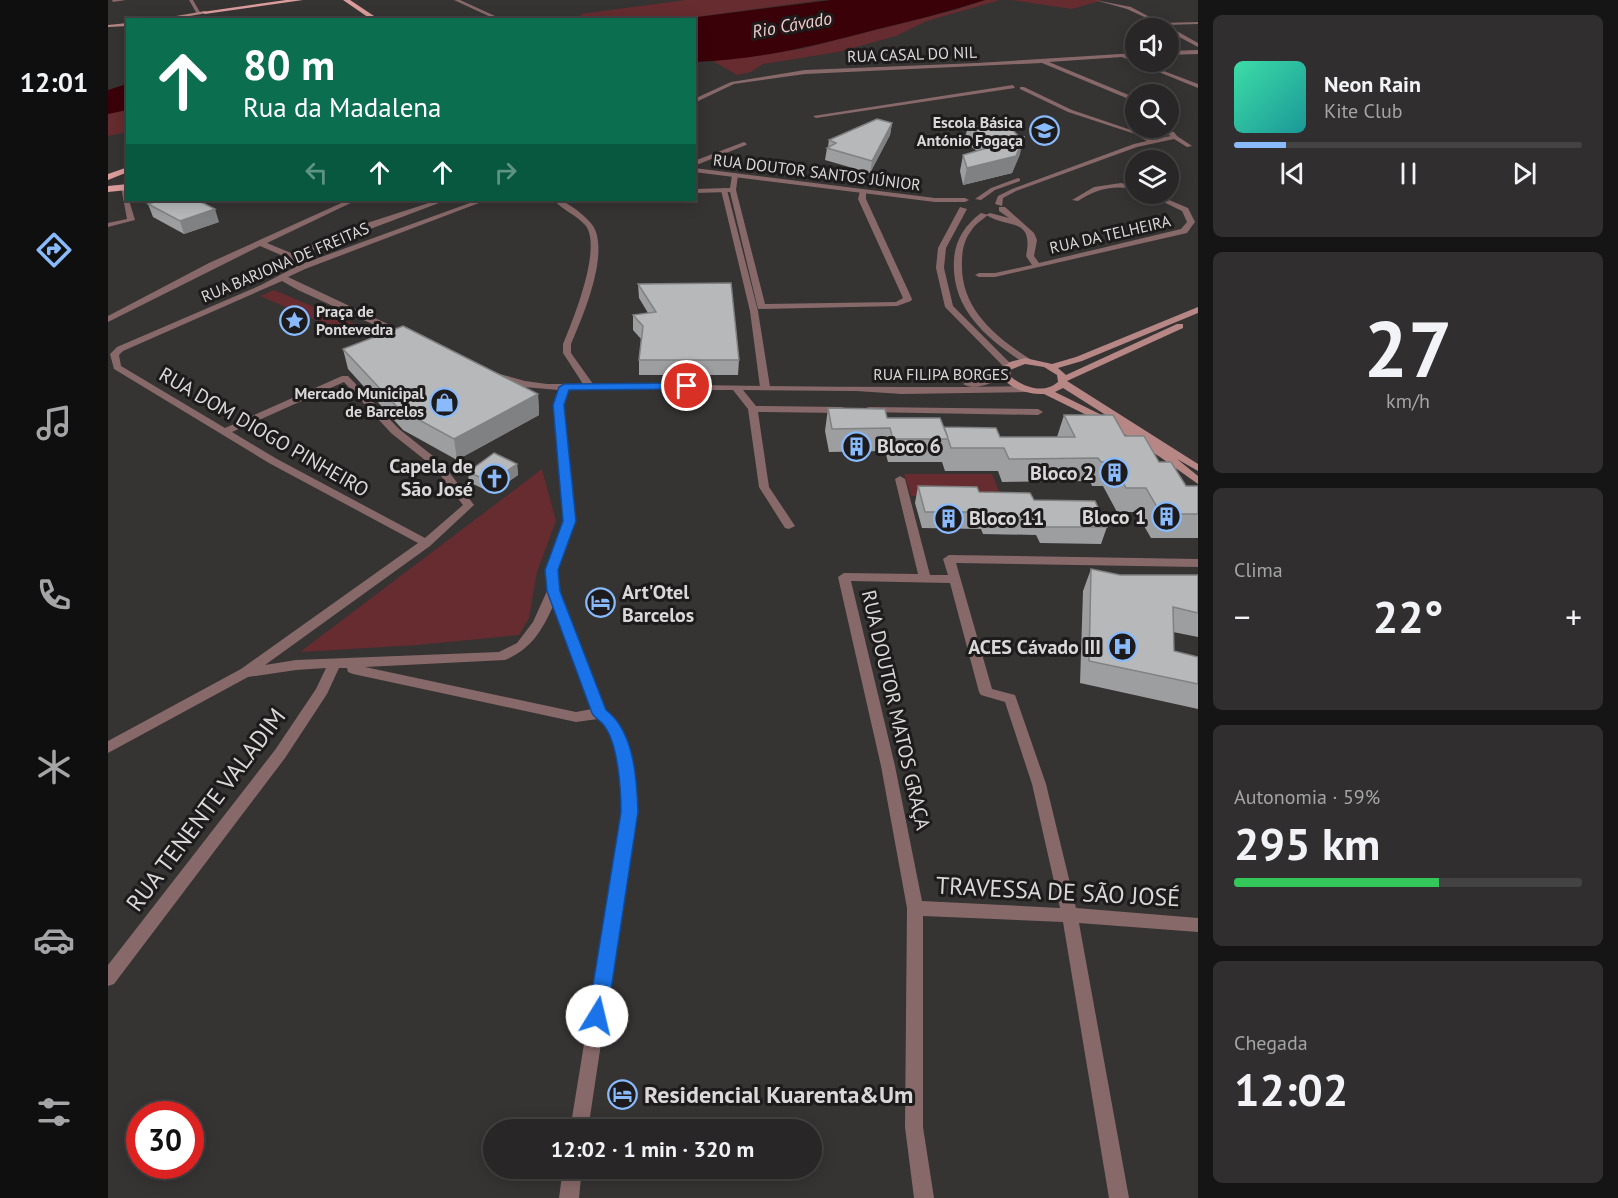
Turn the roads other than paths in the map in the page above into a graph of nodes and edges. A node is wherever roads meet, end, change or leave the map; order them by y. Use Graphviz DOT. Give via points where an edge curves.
graph roads {
  1 [pos="124,0"];
  2 [pos="191,0"];
  3 [pos="300,0"];
  4 [pos="346,0"];
  5 [pos="456,0"];
  6 [pos="1100,1"];
  7 [pos="110,2"];
  8 [pos="202,12"];
  9 [pos="168,18"];
  10 [pos="220,18"];
  11 [pos="373,18"];
  12 [pos="497,18"];
  13 [pos="1149,18"];
  14 [pos="1198,23"];
  15 [pos="126,24"];
  16 [pos="1179,24"];
  17 [pos="108,26"];
  18 [pos="1179,35"];
  19 [pos="1198,45"];
  20 [pos="1198,52"];
  21 [pos="1179,53"];
  22 [pos="1120,56"];
  23 [pos="1125,56"];
  24 [pos="1040,60"];
  25 [pos="1198,86"];
  26 [pos="1125,95"];
  27 [pos="696,100"];
  28 [pos="816,116"];
  29 [pos="1125,128"];
  30 [pos="1129,138"];
  31 [pos="1153,138"];
  32 [pos="1171,138"];
  33 [pos="1176,138"];
  34 [pos="1161,141"];
  35 [pos="744,144"];
  36 [pos="1189,146"];
  37 [pos="1198,149"];
  38 [pos="696,163"];
  39 [pos="126,170"];
  40 [pos="696,170"];
  41 [pos="735,175"];
  42 [pos="108,177"];
  43 [pos="1125,185"];
  44 [pos="125,188"];
  45 [pos="108,189"];
  46 [pos="696,190"];
  47 [pos="729,190"];
  48 [pos="863,191"];
  49 [pos="979,199"];
  50 [pos="1076,200"];
  51 [pos="127,201"];
  52 [pos="351,201"];
  53 [pos="440,201"];
  54 [pos="480,201"];
  55 [pos="558,201"];
  56 [pos="1172,204"];
  57 [pos="963,206"];
  58 [pos="1000,206"];
  59 [pos="987,215"];
  60 [pos="1020,224"];
  61 [pos="108,225"];
  62 [pos="261,243"];
  63 [pos="291,256"];
  64 [pos="1036,265"];
  65 [pos="302,267"];
  66 [pos="979,276"];
  67 [pos="282,277"];
  68 [pos="1198,310"];
  69 [pos="111,314"];
  70 [pos="1198,318"];
  71 [pos="412,339"];
  72 [pos="111,354"];
  73 [pos="1027,361"];
  74 [pos="117,367"];
  75 [pos="1051,367"];
  76 [pos="1006,370"];
  77 [pos="489,373"];
  78 [pos="1063,382"];
  79 [pos="588,386"];
  80 [pos="564,387"];
  81 [pos="735,387"];
  82 [pos="765,387"];
  83 [pos="856,388"];
  84 [pos="1026,389"];
  85 [pos="1045,391"];
  86 [pos="753,409"];
  87 [pos="848,410"];
  88 [pos="859,410"];
  89 [pos="1038,411"];
  90 [pos="225,432"];
  91 [pos="1198,468"];
  92 [pos="900,479"];
  93 [pos="1198,481"];
  94 [pos="789,526"];
  95 [pos="426,543"];
  96 [pos="1198,563"];
  97 [pos="925,579"];
  98 [pos="955,579"];
  99 [pos="554,591"];
  100 [pos="334,665"];
  101 [pos="246,672"];
  102 [pos="600,713"];
  103 [pos="108,748"];
  104 [pos="915,908"];
  105 [pos="1070,917"];
  106 [pos="1198,925"];
  107 [pos="108,978"];
  108 [pos="581,1119"];
  109 [pos="572,1179"];
  110 [pos="569,1198"];
  111 [pos="924,1198"];
  112 [pos="1119,1198"];
  1 -- 7 [label="street"];
  2 -- 8 [label="street"];
  3 -- 8 [label="main road"];
  4 -- 11 [label="main road"];
  5 -- 12 [label="street"];
  6 -- 13 [label="street"];
  8 -- 9 [label="main road"];
  8 -- 10 [label="main road"];
  14 -- 16 [label="street"];
  15 -- 17 [label="main road"];
  18 -- 19 [label="street"];
  20 -- 21 [label="street"];
  22 -- 23 [label="street, RUA CASAL DO NIL"];
  22 -- 24 [label="street, RUA CASAL DO NIL"];
  22 -- 25 [label="street"];
  24 -- 26 [label="street"];
  24 -- 27 [label="street, RUA CASAL DO NIL" via="769,76 733,83"];
  28 -- 29 [label="street" via="1013,87"];
  30 -- 49 [label="street" via="1002,186"];
  31 -- 34 [label="street"];
  32 -- 34 [label="street"];
  33 -- 36 [label="street"];
  34 -- 36 [label="street"];
  34 -- 58 [label="street" via="1136,145 1014,190 1000,197"];
  35 -- 38 [label="street"];
  36 -- 37 [label="street"];
  39 -- 42 [label="main road"];
  40 -- 41 [label="street, RUA DOUTOR SANTOS JÚNIOR"];
  41 -- 47 [label="street"];
  41 -- 48 [label="street, RUA DOUTOR SANTOS JÚNIOR"];
  43 -- 50 [label="street" via="1083,194"];
  44 -- 45 [label="main road"];
  46 -- 47 [label="street"];
  47 -- 48 [label="street" via="761,307 897,304 908,299 862,199"];
  47 -- 82 [label="street"];
  48 -- 57 [label="street, RUA DOUTOR SANTOS JÚNIOR"];
  49 -- 57 [label="street"];
  49 -- 58 [label="street"];
  51 -- 61 [label="street" via="131,220"];
  52 -- 62 [label="street"];
  53 -- 63 [label="street"];
  54 -- 65 [label="street, RUA BARJONA DE FREITAS"];
  55 -- 79 [label="street" via="588,224 594,244 587,286 567,344 567,353"];
  56 -- 64 [label="street, RUA DA TELHEIRA" via="1185,210 1191,222 1184,231"];
  57 -- 59 [label="street, RUA DOUTOR SANTOS JÚNIOR"];
  57 -- 76 [label="street" via="942,248 944,290 949,307"];
  58 -- 59 [label="street" via="1000,212"];
  58 -- 60 [label="street"];
  59 -- 60 [label="street, RUA DOUTOR SANTOS JÚNIOR"];
  59 -- 73 [label="street" via="972,223 962,235 956,267 958,283 966,307 984,329"];
  60 -- 64 [label="street" via="1033,240 1030,256"];
  62 -- 63 [label="street"];
  62 -- 69 [label="street"];
  63 -- 65 [label="street"];
  64 -- 66 [label="street, RUA DA TELHEIRA"];
  65 -- 67 [label="street, RUA BARJONA DE FREITAS"];
  67 -- 71 [label="street"];
  67 -- 72 [label="street, RUA BARJONA DE FREITAS"];
  68 -- 75 [label="main road"];
  70 -- 78 [label="main road" via="1090,365"];
  72 -- 74 [label="street, RUA BARJONA DE FREITAS"];
  73 -- 75 [label="main road"];
  73 -- 76 [label="main road"];
  74 -- 90 [label="street, RUA DOM DIOGO PINHEIRO"];
  75 -- 78 [label="main road"];
  76 -- 83 [label="street, RUA FILIPA BORGES" via="993,380 973,384"];
  76 -- 84 [label="main road" via="1012,383"];
  77 -- 80 [label="street, RUA FILIPA BORGES" via="524,384"];
  78 -- 85 [label="main road" via="1057,389"];
  78 -- 91 [label="main road"];
  79 -- 80 [label="street, RUA FILIPA BORGES"];
  79 -- 81 [label="street, RUA FILIPA BORGES"];
  80 -- 99 [label="street" via="558,405 569,521 552,570"];
  81 -- 82 [label="street, RUA FILIPA BORGES"];
  81 -- 86 [label="street"];
  82 -- 83 [label="street, RUA FILIPA BORGES"];
  83 -- 84 [label="street, RUA FILIPA BORGES"];
  84 -- 85 [label="main road"];
  85 -- 93 [label="main road" via="1164,455"];
  86 -- 87 [label="street"];
  86 -- 94 [label="street" via="764,487"];
  88 -- 89 [label="street"];
  90 -- 95 [label="street, RUA DOM DIOGO PINHEIRO"];
  90 -- 95 [label="street" via="345,378 395,431 439,466 469,505"];
  92 -- 97 [label="street"];
  95 -- 101 [label="street"];
  96 -- 98 [label="street" via="949,559"];
  97 -- 98 [label="street, RUA DOUTOR MATOS GRAÇA"];
  97 -- 104 [label="street, RUA DOUTOR MATOS GRAÇA" via="844,577 888,766"];
  98 -- 105 [label="street" via="986,692 1010,699 1039,784"];
  99 -- 100 [label="street" via="527,643 501,657"];
  99 -- 102 [label="street"];
  100 -- 101 [label="street" via="296,665"];
  100 -- 102 [label="street" via="576,717"];
  100 -- 107 [label="street, RUA TENENTE VALADIM" via="322,691 280,754"];
  101 -- 103 [label="street"];
  102 -- 108 [label="street" via="611,722 618,738 628,781 629,812"];
  104 -- 105 [label="street, TRAVESSA DE SÃO JOSÉ"];
  104 -- 111 [label="street, RUA DOUTOR MATOS GRAÇA" via="914,1127"];
  105 -- 106 [label="street, TRAVESSA DE SÃO JOSÉ"];
  105 -- 112 [label="street"];
  109 -- 110 [label="street"];
}
